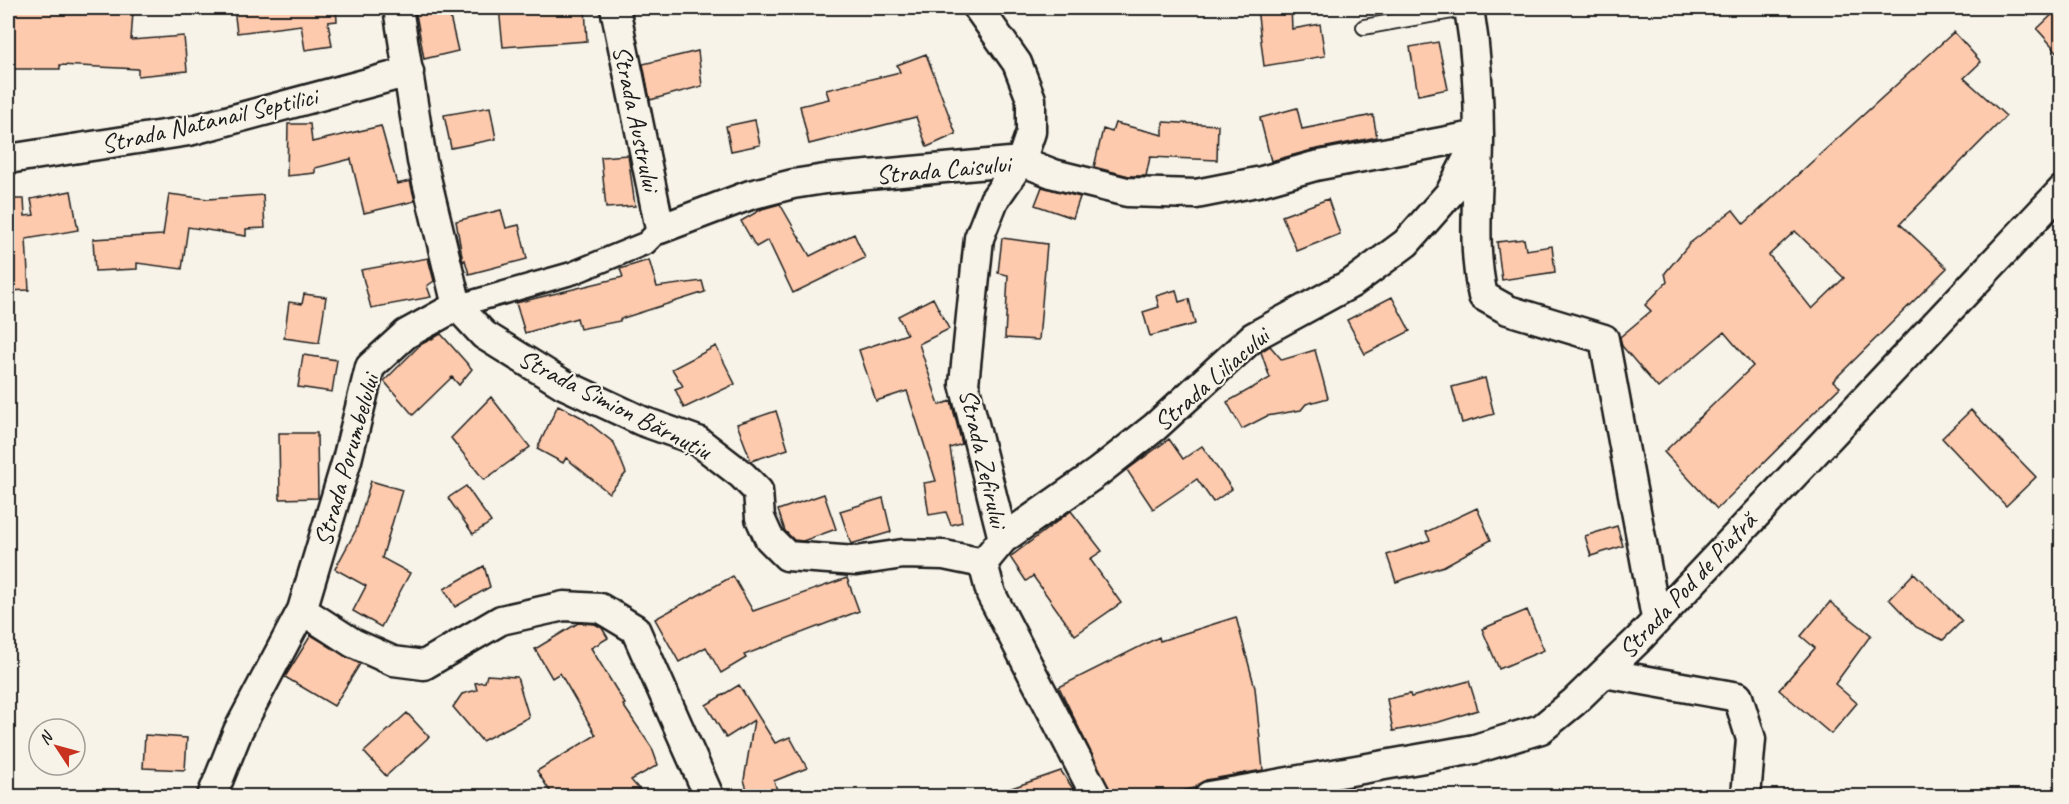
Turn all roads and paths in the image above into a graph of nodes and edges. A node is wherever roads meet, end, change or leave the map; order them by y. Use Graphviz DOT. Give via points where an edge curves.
graph roads {
  1 [pos="398,8"];
  2 [pos="615,8"];
  3 [pos="978,8"];
  4 [pos="1469,8"];
  5 [pos="1364,27"];
  6 [pos="410,72"];
  7 [pos="1479,135"];
  8 [pos="8,159"];
  9 [pos="1021,161"];
  10 [pos="2061,190"];
  11 [pos="660,229"];
  12 [pos="457,306"];
  13 [pos="1003,539"];
  14 [pos="983,563"];
  15 [pos="302,610"];
  16 [pos="1656,618"];
  17 [pos="1604,673"];
  18 [pos="1222,795"];
  19 [pos="212,796"];
  20 [pos="709,796"];
  21 [pos="1096,796"];
  22 [pos="1746,796"];
  1 -- 6 [label="street"];
  2 -- 11 [label="street, Strada Austrului"];
  3 -- 9 [label="street, Strada Zefirului" via="1017,63 1031,99 1031,132"];
  4 -- 5 [label="lane"];
  4 -- 7 [label="street, Strada Liliacului" via="1477,54"];
  6 -- 8 [label="street, Strada Natanail Septilici" via="189,131"];
  6 -- 12 [label="street" via="422,161"];
  7 -- 9 [label="street, Strada Caisului" via="1315,166 1196,194 1127,192 1054,174"];
  7 -- 13 [label="street, Strada Liliacului" via="1450,193 1406,243 1352,283 1252,337 1155,427"];
  7 -- 16 [label="street, Strada Liliacului" via="1476,265 1483,296 1508,310 1604,339"];
  9 -- 11 [label="street, Strada Caisului" via="793,184 750,195"];
  9 -- 13 [label="street, Strada Zefirului" via="994,200 979,238 964,384"];
  10 -- 16 [label="street, Strada Pod de Piatră"];
  11 -- 12 [label="street, Strada Caisului" via="646,243 573,273"];
  12 -- 14 [label="street, Strada Simion Bărnuțiu" via="484,335 564,384 642,421 698,441 758,491 760,518 769,538 787,556 856,561 903,554 944,555"];
  12 -- 15 [label="street, Strada Porumbelului" via="406,334 370,367"];
  13 -- 14 [label="street, Strada Zefirului"];
  14 -- 21 [label="street, Strada Zefirului" via="991,594"];
  15 -- 19 [label="street, Strada Porumbelului" via="238,731"];
  15 -- 20 [label="street" via="353,643 393,661 424,665 501,620 564,606 600,608 636,628"];
  16 -- 17 [label="street, Strada Pod de Piatră"];
  17 -- 18 [label="street, Strada Pod de Piatră" via="1541,729 1475,749"];
  17 -- 22 [label="street" via="1738,697 1751,739"];
}
